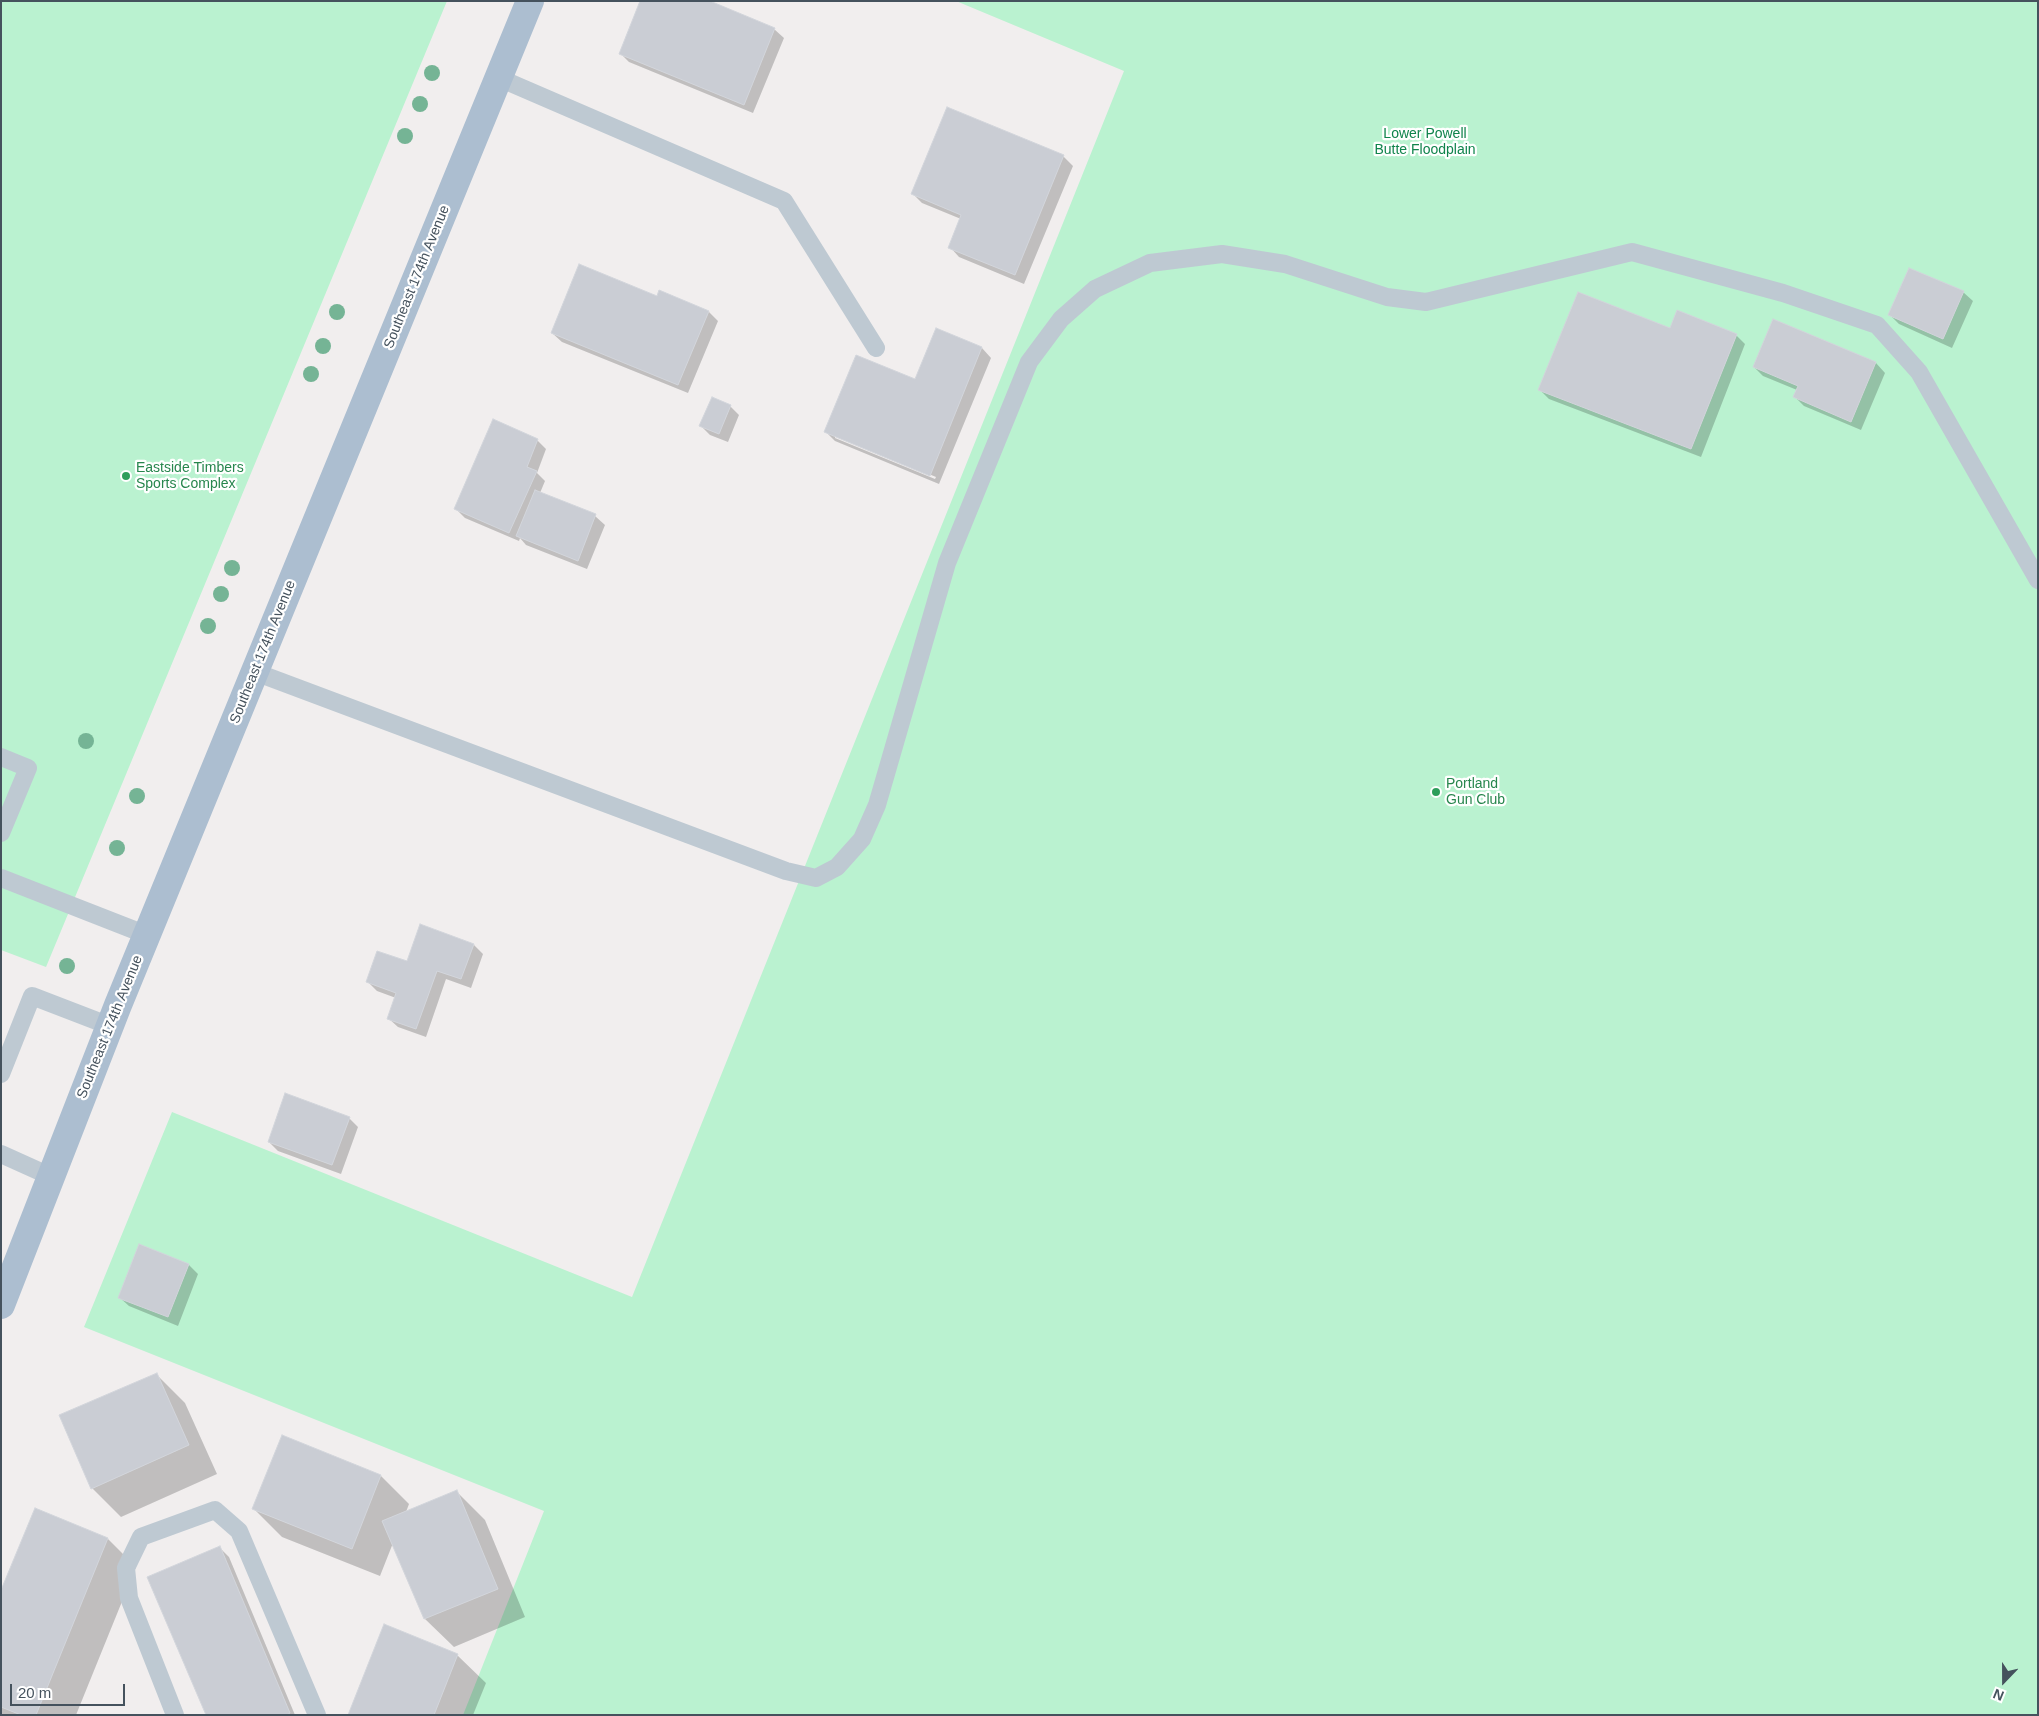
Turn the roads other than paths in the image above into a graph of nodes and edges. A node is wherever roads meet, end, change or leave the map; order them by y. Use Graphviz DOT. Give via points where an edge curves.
graph roads {
  1 [pos="530,1"];
  2 [pos="498,78"];
  3 [pos="876,348"];
  4 [pos="2038,580"];
  5 [pos="255,672"];
  6 [pos="1,757"];
  7 [pos="1,833"];
  8 [pos="1,878"];
  9 [pos="146,935"];
  10 [pos="110,1026"];
  11 [pos="1,1074"];
  12 [pos="1,1154"];
  13 [pos="52,1177"];
  14 [pos="1,1305"];
  15 [pos="176,1715"];
  16 [pos="317,1715"];
  1 -- 2 [label="main road, Southeast 174th Avenue"];
  2 -- 3 [label="lane" via="784,201"];
  2 -- 5 [label="main road, Southeast 174th Avenue"];
  4 -- 5 [label="lane" via="1919,372 1877,325 1783,293 1632,252 1426,302 1388,297 1285,264 1222,254 1150,263 1095,289 1061,319 1029,362 948,563 877,805 862,839 837,867 816,878 786,871"];
  5 -- 9 [label="main road, Southeast 174th Avenue"];
  6 -- 7 [label="lane" via="28,768"];
  8 -- 9 [label="lane"];
  9 -- 10 [label="main road, Southeast 174th Avenue"];
  10 -- 11 [label="lane" via="32,996"];
  10 -- 13 [label="main road, Southeast 174th Avenue"];
  12 -- 13 [label="lane"];
  13 -- 14 [label="main road, Southeast 174th Avenue"];
  15 -- 16 [label="lane" via="129,1598 126,1568 141,1537 215,1510 239,1531"];
}
